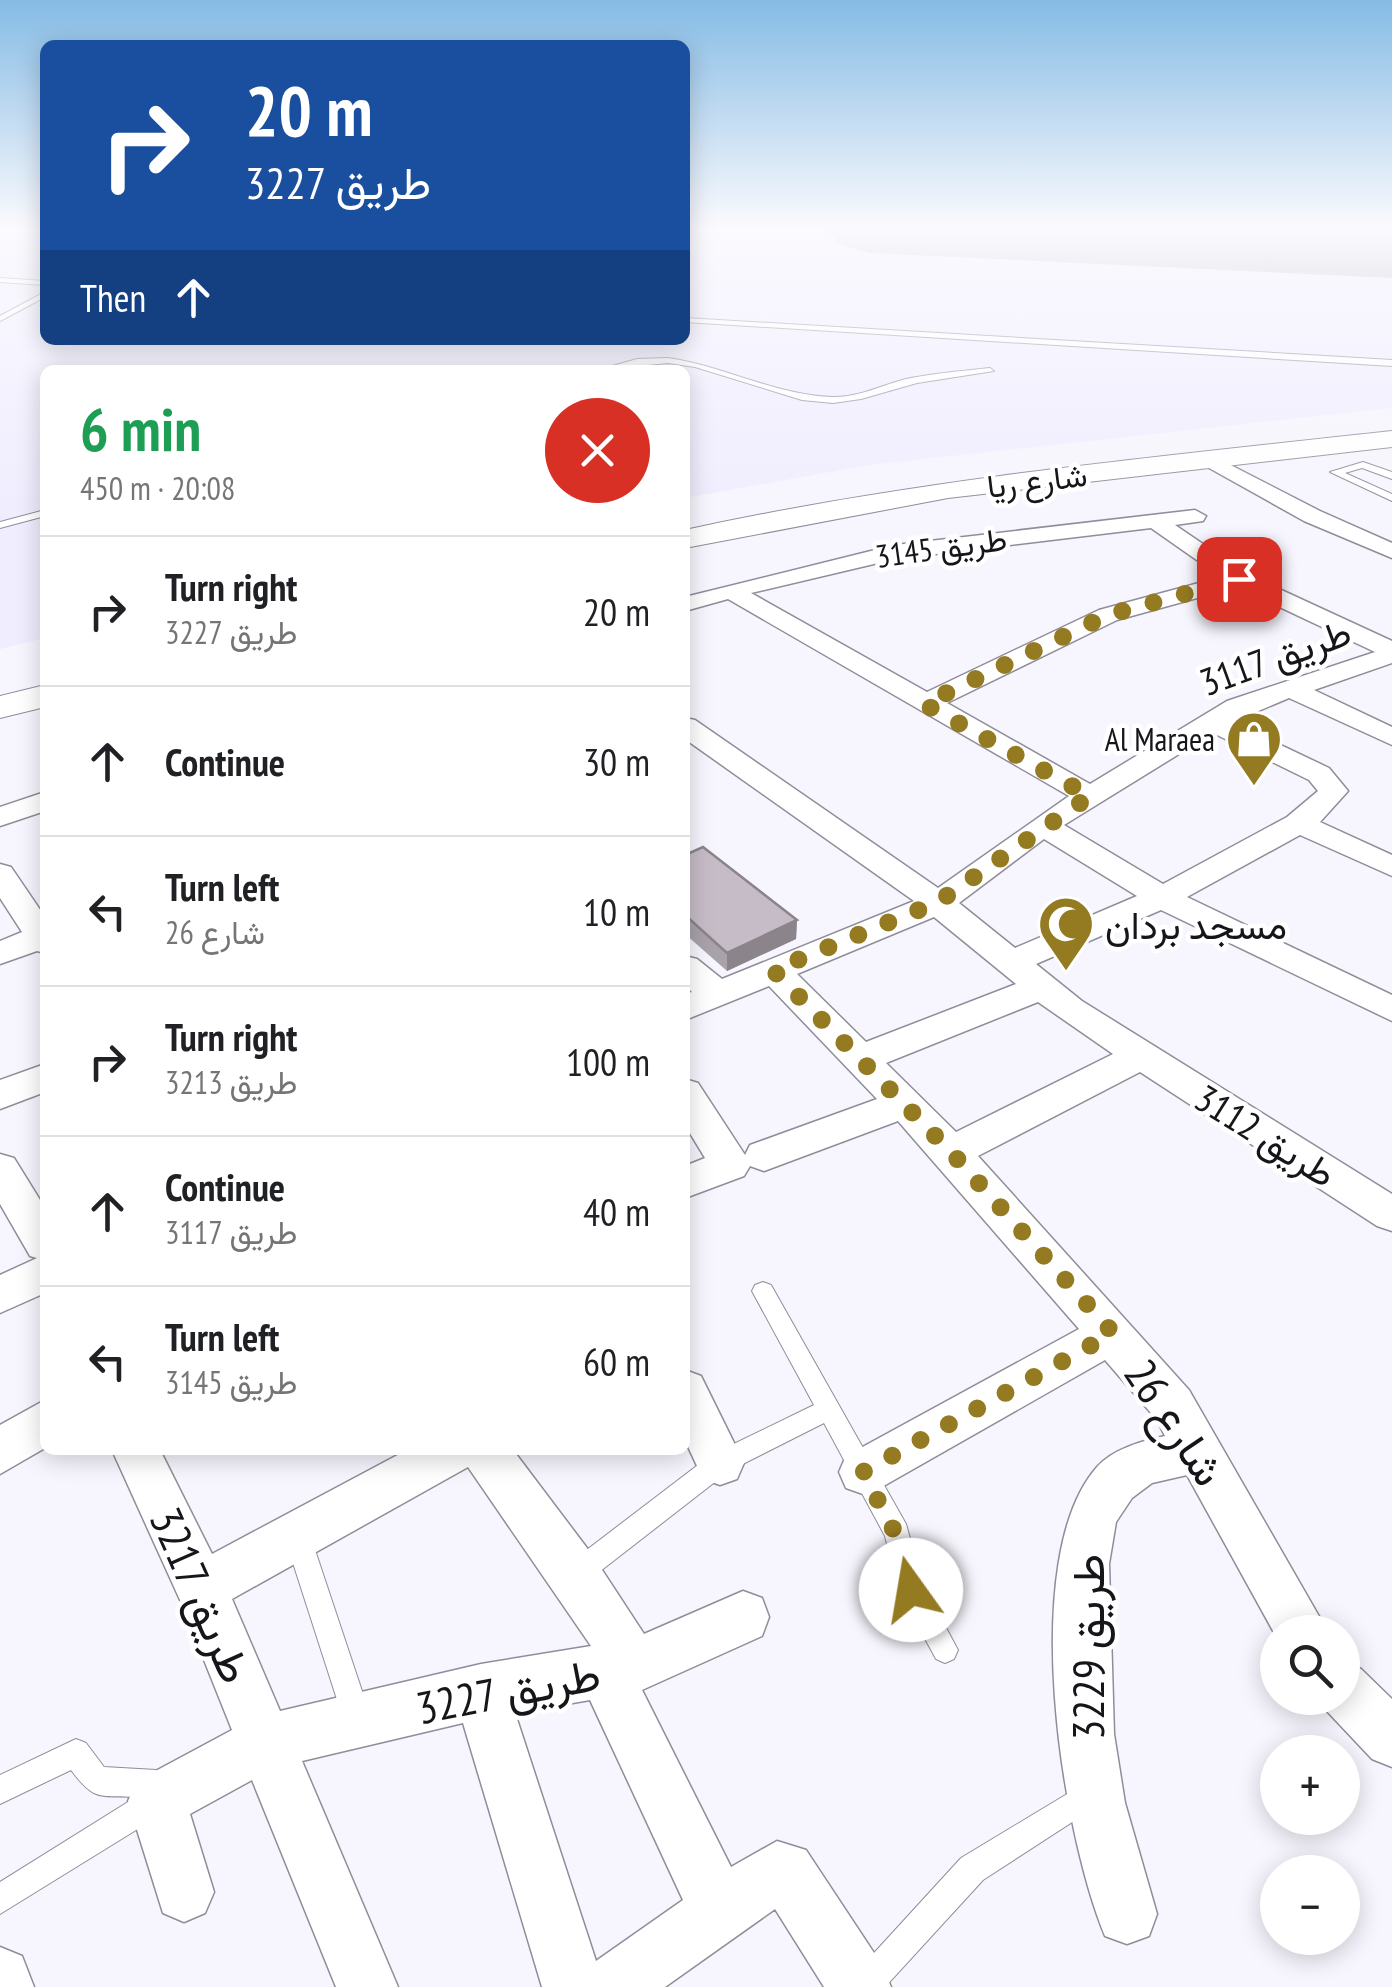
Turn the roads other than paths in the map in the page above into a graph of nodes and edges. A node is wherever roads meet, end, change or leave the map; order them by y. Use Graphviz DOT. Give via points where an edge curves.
graph roads {
  1 [pos="690,320"];
  2 [pos="1392,363"];
  3 [pos="623,365"];
  4 [pos="990,371"];
  5 [pos="1392,440"];
  6 [pos="1209,460"];
  7 [pos="1392,460"];
  8 [pos="1363,464"];
  9 [pos="1392,476"];
  10 [pos="1392,498"];
  11 [pos="40,515"];
  12 [pos="1195,516"];
  13 [pos="1155,521"];
  14 [pos="0,524"];
  15 [pos="690,537"];
  16 [pos="1392,551"];
  17 [pos="1239,579"];
  18 [pos="730,591"];
  19 [pos="690,603"];
  20 [pos="1392,653"];
  21 [pos="1290,689"];
  22 [pos="40,697"];
  23 [pos="924,704"];
  24 [pos="0,707"];
  25 [pos="1209,721"];
  26 [pos="690,729"];
  27 [pos="1392,737"];
  28 [pos="1090,796"];
  29 [pos="40,803"];
  30 [pos="0,816"];
  31 [pos="1298,822"];
  32 [pos="1043,825"];
  33 [pos="1392,867"];
  34 [pos="0,874"];
  35 [pos="1163,898"];
  36 [pos="938,902"];
  37 [pos="40,934"];
  38 [pos="40,940"];
  39 [pos="0,953"];
  40 [pos="690,970"];
  41 [pos="773,970"];
  42 [pos="1026,974"];
  43 [pos="717,994"];
  44 [pos="690,1006"];
  45 [pos="1392,1008"];
  46 [pos="1140,1056"];
  47 [pos="862,1058"];
  48 [pos="40,1079"];
  49 [pos="0,1095"];
  50 [pos="690,1100"];
  51 [pos="904,1104"];
  52 [pos="951,1152"];
  53 [pos="764,1156"];
  54 [pos="0,1169"];
  55 [pos="690,1180"];
  56 [pos="1392,1215"];
  57 [pos="40,1259"];
  58 [pos="40,1270"];
  59 [pos="763,1290"];
  60 [pos="0,1294"];
  61 [pos="1113,1333"];
  62 [pos="690,1400"];
  63 [pos="830,1409"];
  64 [pos="40,1424"];
  65 [pos="1200,1450"];
  66 [pos="0,1452"];
  67 [pos="138,1455"];
  68 [pos="443,1455"];
  69 [pos="488,1455"];
  70 [pos="720,1463"];
  71 [pos="863,1472"];
  72 [pos="298,1535"];
  73 [pos="576,1574"];
  74 [pos="201,1588"];
  75 [pos="1292,1615"];
  76 [pos="742,1617"];
  77 [pos="945,1650"];
  78 [pos="620,1670"];
  79 [pos="481,1691"];
  80 [pos="1360,1706"];
  81 [pos="358,1720"];
  82 [pos="1392,1739"];
  83 [pos="266,1742"];
  84 [pos="0,1790"];
  85 [pos="170,1793"];
  86 [pos="1092,1794"];
  87 [pos="184,1892"];
  88 [pos="0,1899"];
  89 [pos="720,1911"];
  90 [pos="1127,1914"];
  91 [pos="0,1978"];
  92 [pos="3,1987"];
  93 [pos="367,1987"];
  94 [pos="574,1987"];
  95 [pos="612,1987"];
  96 [pos="862,1987"];
  1 -- 2 [label="lane"];
  3 -- 4 [label="lane" via="680,360 832,400"];
  5 -- 6 [label="main road, شارع ريا"];
  6 -- 15 [label="main road, شارع ريا" via="879,500"];
  6 -- 16 [label="street"];
  7 -- 8 [label="lane"];
  8 -- 9 [label="lane"];
  8 -- 10 [label="lane" via="1335,472"];
  11 -- 14 [label="lane"];
  12 -- 13 [label="street, طريق 3145"];
  13 -- 17 [label="street"];
  13 -- 18 [label="street, طريق 3145" via="896,552"];
  17 -- 20 [label="street"];
  17 -- 23 [label="street" via="1108,615"];
  18 -- 19 [label="street, طريق 3145"];
  18 -- 23 [label="street"];
  20 -- 21 [label="street, طريق 3117"];
  21 -- 25 [label="street, طريق 3117"];
  21 -- 27 [label="street"];
  22 -- 24 [label="main road"];
  23 -- 28 [label="street"];
  25 -- 28 [label="street, طريق 3117"];
  25 -- 31 [label="street" via="1329,782 1329,798"];
  26 -- 36 [label="street"];
  28 -- 32 [label="street, طريق 3117"];
  29 -- 30 [label="street"];
  31 -- 33 [label="street"];
  31 -- 35 [label="street"];
  32 -- 35 [label="street"];
  32 -- 36 [label="street, طريق 3117"];
  34 -- 37 [label="street"];
  35 -- 42 [label="street"];
  35 -- 45 [label="street"];
  36 -- 41 [label="street, طريق 3117"];
  36 -- 42 [label="street"];
  38 -- 39 [label="street"];
  40 -- 43 [label="street"];
  41 -- 43 [label="street, طريق 3117"];
  41 -- 47 [label="street, شارع 26"];
  42 -- 46 [label="street, طريق 3112"];
  42 -- 47 [label="street"];
  43 -- 44 [label="street, طريق 3117"];
  46 -- 52 [label="street"];
  46 -- 56 [label="street, طريق 3112"];
  47 -- 51 [label="street, شارع 26"];
  48 -- 49 [label="street"];
  50 -- 55 [label="street" via="730,1166"];
  51 -- 52 [label="street, شارع 26"];
  51 -- 53 [label="street"];
  52 -- 61 [label="street, شارع 26"];
  54 -- 57 [label="street"];
  58 -- 60 [label="street"];
  59 -- 63 [label="lane"];
  61 -- 65 [label="street, شارع 26" via="1173,1405"];
  61 -- 71 [label="street"];
  62 -- 70 [label="street"];
  63 -- 70 [label="lane"];
  63 -- 71 [label="lane"];
  64 -- 66 [label="street"];
  65 -- 75 [label="street, شارع 26"];
  65 -- 86 [label="street, طريق 3229" via="1118,1478 1087,1527 1081,1707"];
  67 -- 74 [label="street, طريق 3217"];
  68 -- 72 [label="street"];
  69 -- 73 [label="street"];
  70 -- 73 [label="lane"];
  71 -- 77 [label="lane" via="902,1546 911,1590"];
  72 -- 74 [label="street"];
  72 -- 81 [label="lane"];
  73 -- 78 [label="street"];
  74 -- 83 [label="street, طريق 3217"];
  76 -- 78 [label="street, طريق 3227"];
  78 -- 79 [label="street, طريق 3227"];
  78 -- 89 [label="street"];
  79 -- 81 [label="street, طريق 3227"];
  79 -- 94 [label="street"];
  80 -- 82 [label="street"];
  81 -- 83 [label="street, طريق 3227"];
  83 -- 85 [label="street"];
  83 -- 93 [label="street, طريق 3217"];
  84 -- 85 [label="lane" via="76,1752 97,1781"];
  85 -- 87 [label="street"];
  85 -- 88 [label="lane"];
  86 -- 90 [label="street, طريق 3229"];
  86 -- 96 [label="lane, طريق 3229" via="972,1868"];
  89 -- 95 [label="street"];
  89 -- 96 [label="street" via="786,1870"];
  91 -- 92 [label="street"];
}
